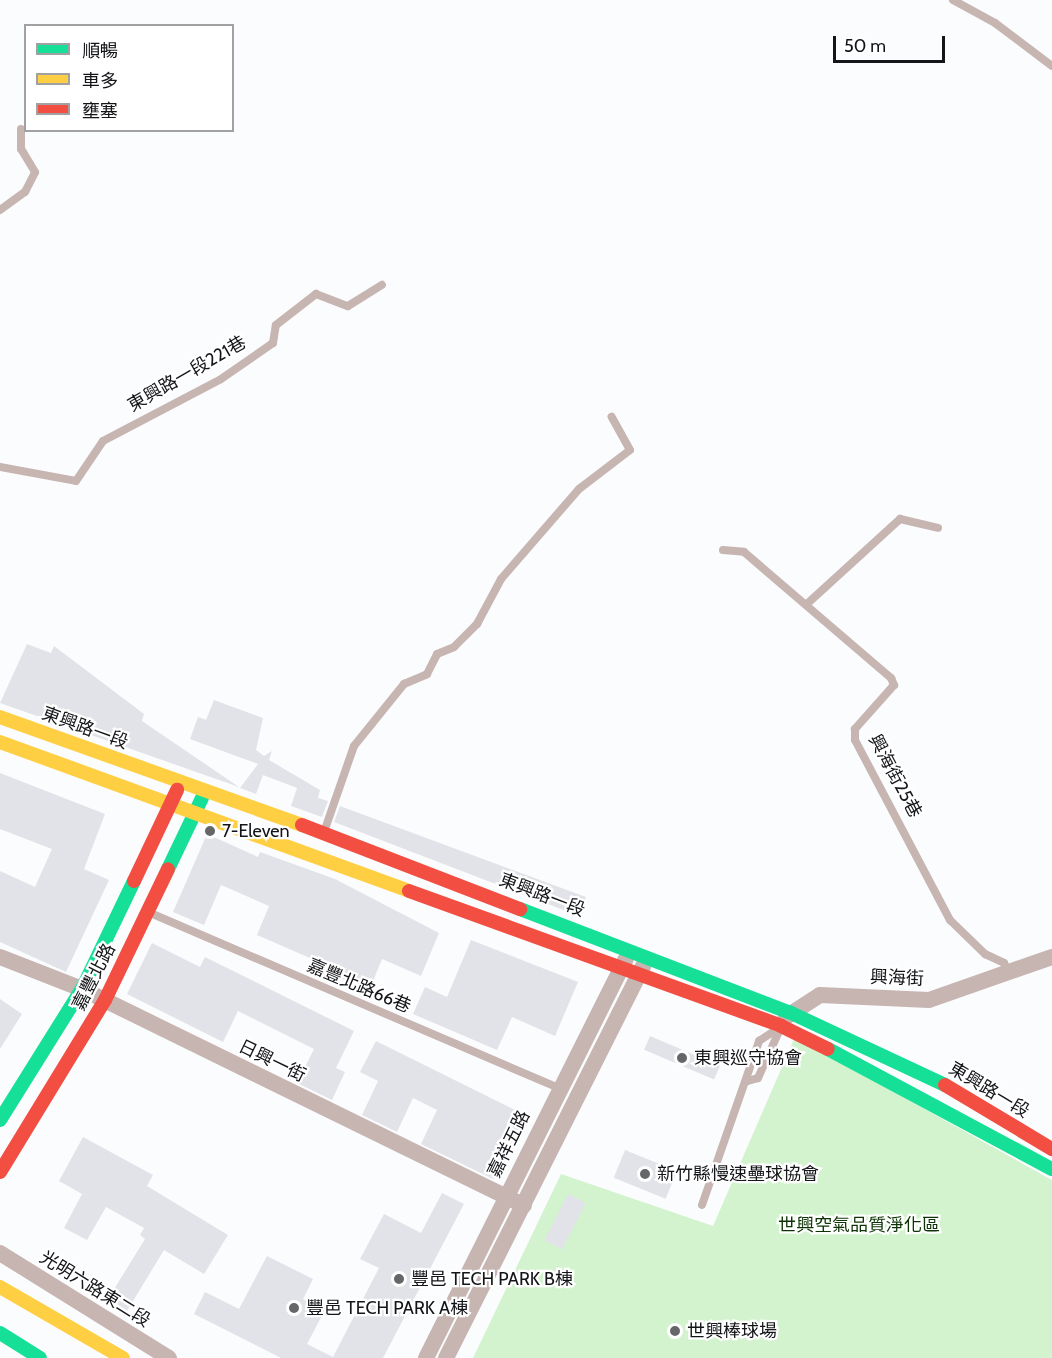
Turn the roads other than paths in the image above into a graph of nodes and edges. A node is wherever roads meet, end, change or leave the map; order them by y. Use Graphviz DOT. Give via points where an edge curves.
graph roads {
  1 [pos="953,0"];
  2 [pos="1052,66"];
  3 [pos="21,129"];
  4 [pos="0,210"];
  5 [pos="382,285"];
  6 [pos="612,417"];
  7 [pos="0,467"];
  8 [pos="938,528"];
  9 [pos="723,550"];
  10 [pos="808,603"];
  11 [pos="0,717"];
  12 [pos="0,742"];
  13 [pos="181,782"];
  14 [pos="205,791"];
  15 [pos="172,803"];
  16 [pos="198,812"];
  17 [pos="324,833"];
  18 [pos="148,911"];
  19 [pos="632,949"];
  20 [pos="0,957"];
  21 [pos="649,957"];
  22 [pos="1050,959"];
  23 [pos="622,968"];
  24 [pos="639,974"];
  25 [pos="1009,974"];
  26 [pos="82,989"];
  27 [pos="105,1000"];
  28 [pos="785,1019"];
  29 [pos="748,1082"];
  30 [pos="558,1088"];
  31 [pos="0,1120"];
  32 [pos="1052,1149"];
  33 [pos="1052,1169"];
  34 [pos="0,1172"];
  35 [pos="505,1197"];
  36 [pos="702,1205"];
  37 [pos="524,1206"];
  38 [pos="0,1253"];
  39 [pos="0,1287"];
  40 [pos="0,1333"];
  41 [pos="40,1358"];
  42 [pos="123,1358"];
  43 [pos="169,1358"];
  44 [pos="426,1358"];
  45 [pos="446,1358"];
  1 -- 2 [label="lane" via="995,23"];
  3 -- 4 [label="lane" via="21,149 35,172 25,192"];
  5 -- 7 [label="lane, 東興路一段221巷" via="348,306 316,294 276,325 273,343 221,379 103,441 76,481"];
  6 -- 17 [label="lane" via="630,450 579,489 501,579 477,624 454,647 437,654 427,674 404,684 368,728 346,759 342,771 346,780"];
  8 -- 10 [label="lane" via="900,519"];
  9 -- 10 [label="lane, 興海街25巷" via="744,552"];
  10 -- 25 [label="lane, 興海街25巷" via="891,678 894,685 855,729 855,740 950,920 985,954 1004,963"];
  11 -- 13 [label="street, 東興路一段"];
  12 -- 15 [label="street, 東興路一段"];
  13 -- 14 [label="street, 東興路一段"];
  13 -- 15 [label="street, 嘉豐北路"];
  14 -- 16 [label="street, 嘉豐北路"];
  14 -- 17 [label="street, 東興路一段"];
  15 -- 16 [label="street, 東興路一段"];
  15 -- 26 [label="street, 嘉豐北路"];
  16 -- 18 [label="street, 嘉豐北路"];
  16 -- 23 [label="street, 東興路一段"];
  17 -- 19 [label="street, 東興路一段"];
  18 -- 27 [label="street, 嘉豐北路"];
  18 -- 30 [label="lane, 嘉豐北路66巷"];
  19 -- 21 [label="street, 東興路一段"];
  19 -- 23 [label="street, 嘉祥五路"];
  20 -- 26 [label="street, 日興一街"];
  21 -- 24 [label="street"];
  21 -- 28 [label="street, 東興路一段"];
  22 -- 25 [label="street, 興海街"];
  23 -- 24 [label="street, 東興路一段"];
  23 -- 30 [label="street, 嘉祥五路"];
  24 -- 28 [label="street, 東興路一段"];
  24 -- 37 [label="street"];
  25 -- 28 [label="street, 興海街" via="929,1000 820,995"];
  26 -- 27 [label="street, 日興一街"];
  26 -- 31 [label="street, 嘉豐北路"];
  27 -- 34 [label="street, 嘉豐北路"];
  27 -- 35 [label="street, 日興一街"];
  28 -- 29 [label="lane" via="758,1078"];
  28 -- 29 [label="lane" via="759,1041"];
  28 -- 32 [label="street, 東興路一段" via="914,1066"];
  28 -- 33 [label="street, 東興路一段"];
  29 -- 36 [label="lane"];
  30 -- 35 [label="street, 嘉祥五路"];
  35 -- 37 [label="street, 日興一街"];
  35 -- 44 [label="street, 嘉祥五路"];
  37 -- 45 [label="street"];
  38 -- 43 [label="street, 光明六路東二段"];
  39 -- 42 [label="street"];
  40 -- 41 [label="street"];
}
